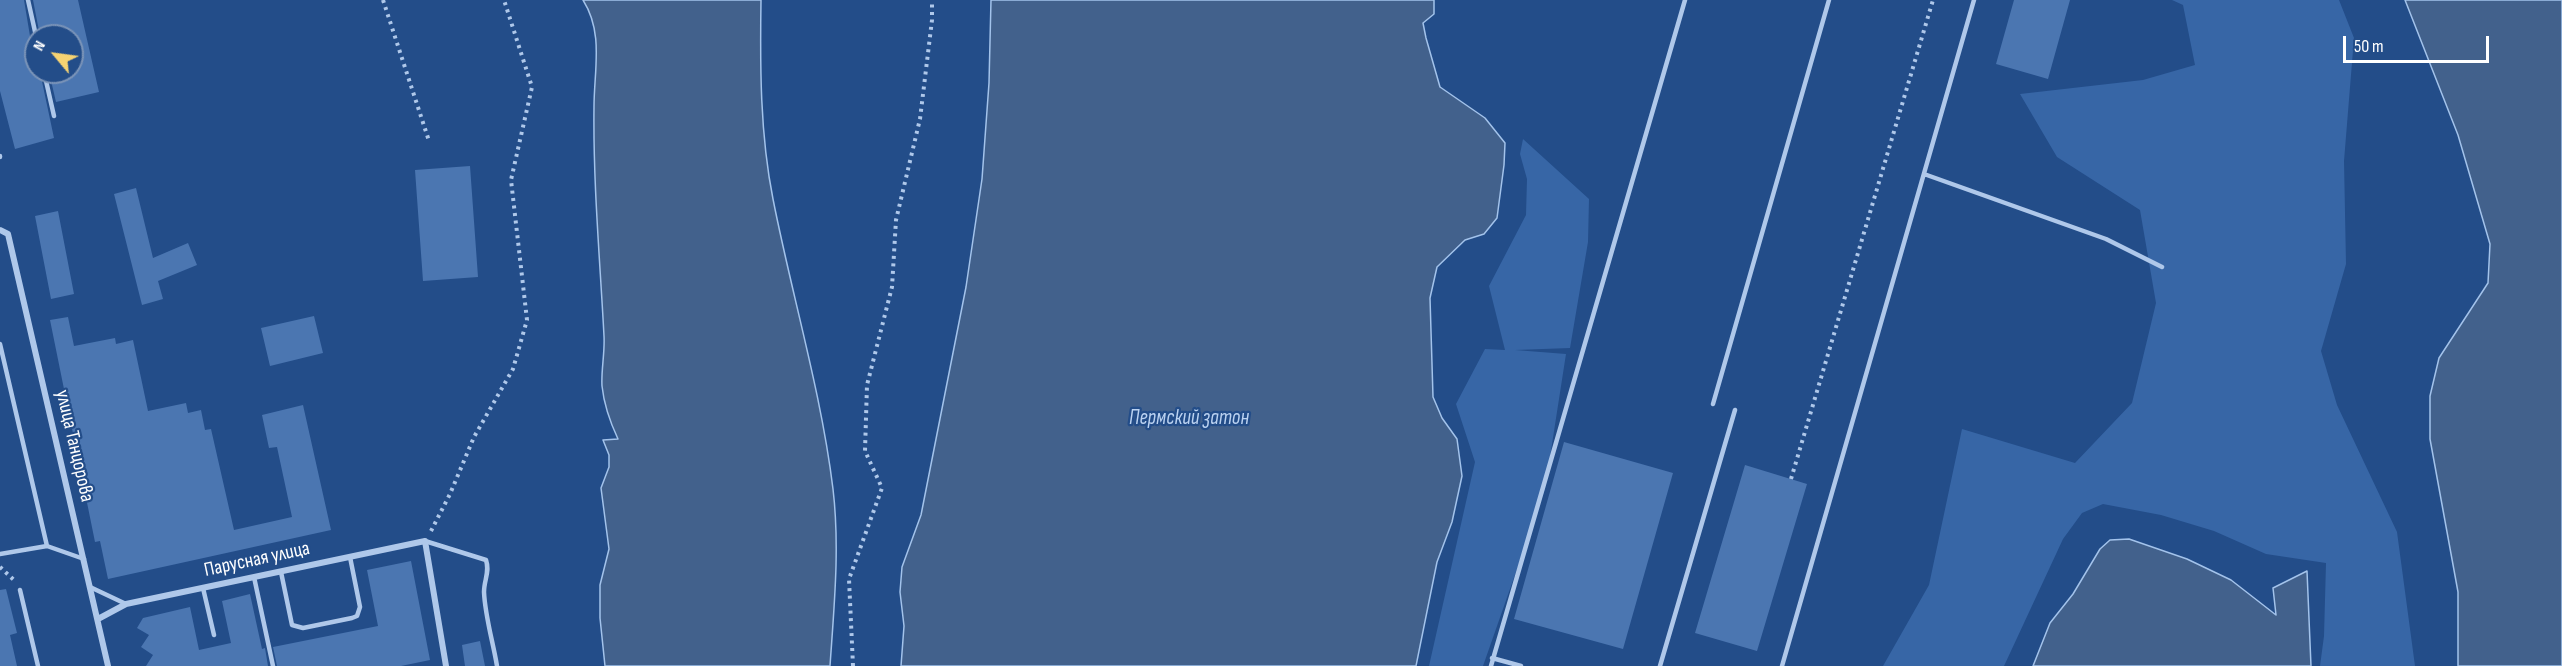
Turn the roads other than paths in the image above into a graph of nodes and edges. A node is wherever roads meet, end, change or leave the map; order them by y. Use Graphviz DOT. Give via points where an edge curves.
graph roads {
  1 [pos="28,0"];
  2 [pos="1685,0"];
  3 [pos="1829,0"];
  4 [pos="1974,0"];
  5 [pos="33,24"];
  6 [pos="47,84"];
  7 [pos="54,116"];
  8 [pos="1924,174"];
  9 [pos="0,230"];
  10 [pos="2162,267"];
  11 [pos="0,344"];
  12 [pos="1713,404"];
  13 [pos="1734,410"];
  14 [pos="425,541"];
  15 [pos="47,546"];
  16 [pos="0,554"];
  17 [pos="350,557"];
  18 [pos="84,559"];
  19 [pos="281,572"];
  20 [pos="254,578"];
  21 [pos="90,587"];
  22 [pos="203,588"];
  23 [pos="20,590"];
  24 [pos="126,604"];
  25 [pos="98,619"];
  26 [pos="214,635"];
  27 [pos="1492,658"];
  28 [pos="38,666"];
  29 [pos="108,666"];
  30 [pos="273,666"];
  31 [pos="446,666"];
  32 [pos="497,666"];
  33 [pos="1491,666"];
  34 [pos="1521,666"];
  35 [pos="1660,666"];
  36 [pos="1782,666"];
  1 -- 5 [label="lane"];
  2 -- 27 [label="lane"];
  3 -- 12 [label="lane"];
  4 -- 8 [label="lane"];
  6 -- 7 [label="lane"];
  8 -- 10 [label="lane" via="2106,239"];
  8 -- 36 [label="lane"];
  9 -- 18 [label="street, улица Танцорова" via="8,234"];
  11 -- 15 [label="lane"];
  13 -- 35 [label="lane"];
  14 -- 17 [label="street, Парусная улица"];
  14 -- 31 [label="street"];
  14 -- 32 [label="lane" via="486,560 489,569 485,601"];
  15 -- 16 [label="lane"];
  15 -- 18 [label="lane"];
  17 -- 19 [label="street, Парусная улица"];
  17 -- 19 [label="lane" via="360,607 352,618 297,628 290,619"];
  18 -- 21 [label="street, улица Танцорова"];
  19 -- 20 [label="street, Парусная улица"];
  20 -- 22 [label="street, Парусная улица"];
  20 -- 30 [label="lane"];
  21 -- 24 [label="lane"];
  21 -- 25 [label="street, улица Танцорова"];
  22 -- 24 [label="street, Парусная улица"];
  22 -- 26 [label="lane"];
  23 -- 28 [label="lane"];
  24 -- 25 [label="street, Парусная улица"];
  25 -- 29 [label="street, улица Танцорова"];
  27 -- 33 [label="lane"];
  27 -- 34 [label="lane"];
}
